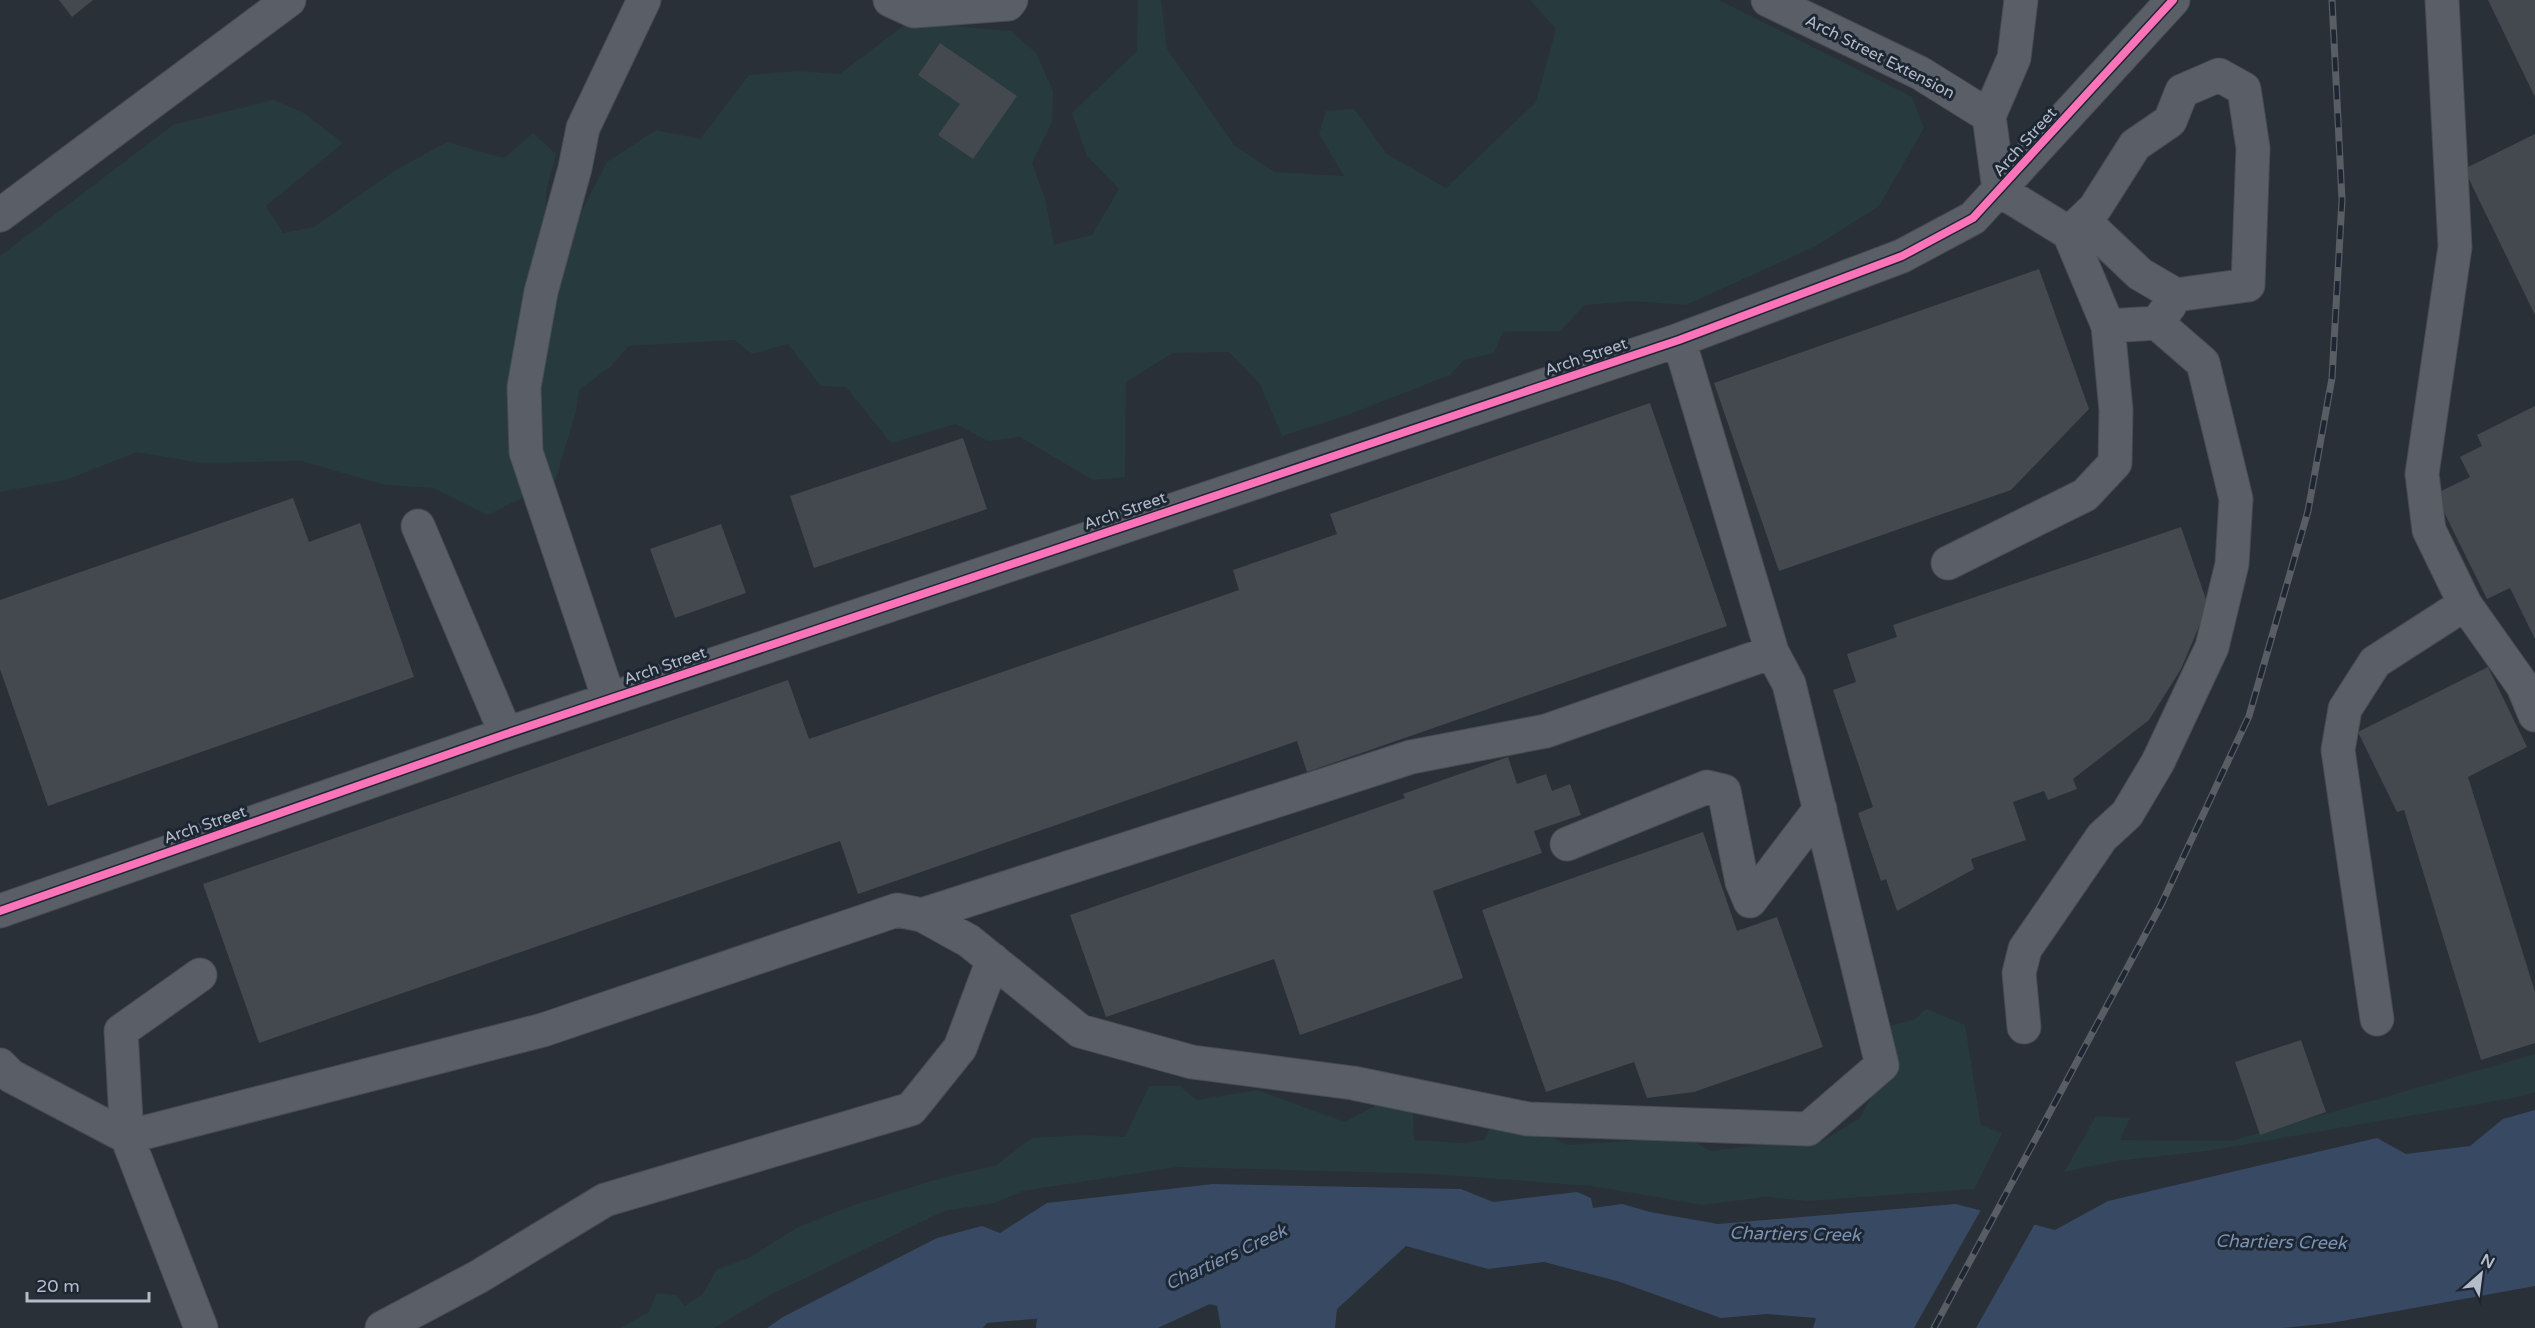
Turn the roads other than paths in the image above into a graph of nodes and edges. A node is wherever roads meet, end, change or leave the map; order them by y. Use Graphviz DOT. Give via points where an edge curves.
graph roads {
  1 [pos="289,0"];
  2 [pos="644,0"];
  3 [pos="890,0"];
  4 [pos="1011,0"];
  5 [pos="1768,0"];
  6 [pos="2021,0"];
  7 [pos="2173,0"];
  8 [pos="2442,0"];
  9 [pos="1989,116"];
  10 [pos="2000,190"];
  11 [pos="0,215"];
  12 [pos="2076,227"];
  13 [pos="2176,295"];
  14 [pos="2157,323"];
  15 [pos="2108,326"];
  16 [pos="1679,340"];
  17 [pos="418,526"];
  18 [pos="1948,563"];
  19 [pos="2465,604"];
  20 [pos="1772,652"];
  21 [pos="609,699"];
  22 [pos="2535,715"];
  23 [pos="506,734"];
  24 [pos="1820,809"];
  25 [pos="1567,844"];
  26 [pos="0,911"];
  27 [pos="922,915"];
  28 [pos="993,960"];
  29 [pos="200,975"];
  30 [pos="2377,1019"];
  31 [pos="2024,1027"];
  32 [pos="0,1065"];
  33 [pos="127,1137"];
  34 [pos="201,1328"];
  35 [pos="382,1328"];
  1 -- 11 [label="street"];
  2 -- 21 [label="street" via="583,128 541,292 524,387 526,452"];
  3 -- 4 [label="street" via="914,11 1008,4"];
  5 -- 9 [label="street, Arch Street Extension" via="1920,74"];
  6 -- 9 [label="street" via="2014,58"];
  7 -- 10 [label="street, Arch Street"];
  8 -- 19 [label="street" via="2455,247 2422,474 2429,530"];
  9 -- 10 [label="street"];
  10 -- 12 [label="street"];
  10 -- 16 [label="street, Arch Street" via="1973,218 1902,256"];
  12 -- 13 [label="street"];
  12 -- 13 [label="street" via="2095,208 2135,145 2170,121 2182,91 2219,75 2244,88 2253,148 2248,285"];
  12 -- 15 [label="street"];
  13 -- 14 [label="street"];
  14 -- 15 [label="street"];
  14 -- 31 [label="street" via="2203,363 2236,499 2232,564 2212,647 2158,762 2127,814 2102,837 2025,949 2019,973"];
  15 -- 18 [label="street" via="2116,410 2115,463 2085,495"];
  16 -- 20 [label="street"];
  16 -- 21 [label="street, Arch Street"];
  17 -- 23 [label="street"];
  19 -- 22 [label="street" via="2523,686"];
  19 -- 30 [label="street" via="2374,662 2345,709 2338,750"];
  20 -- 24 [label="street" via="1789,684"];
  20 -- 27 [label="street" via="1546,730 1412,757"];
  21 -- 23 [label="street, Arch Street"];
  23 -- 26 [label="street, Arch Street"];
  24 -- 25 [label="street" via="1750,901 1742,882 1724,791 1707,787"];
  24 -- 28 [label="street" via="1882,1065 1808,1129 1528,1119 1353,1083 1192,1062 1080,1030"];
  27 -- 28 [label="street" via="969,940"];
  27 -- 33 [label="street" via="897,910 543,1030"];
  28 -- 35 [label="street" via="960,1048 911,1109 605,1200 478,1277"];
  29 -- 33 [label="street" via="120,1031"];
  32 -- 33 [label="street" via="11,1076"];
  33 -- 34 [label="street"];
}
